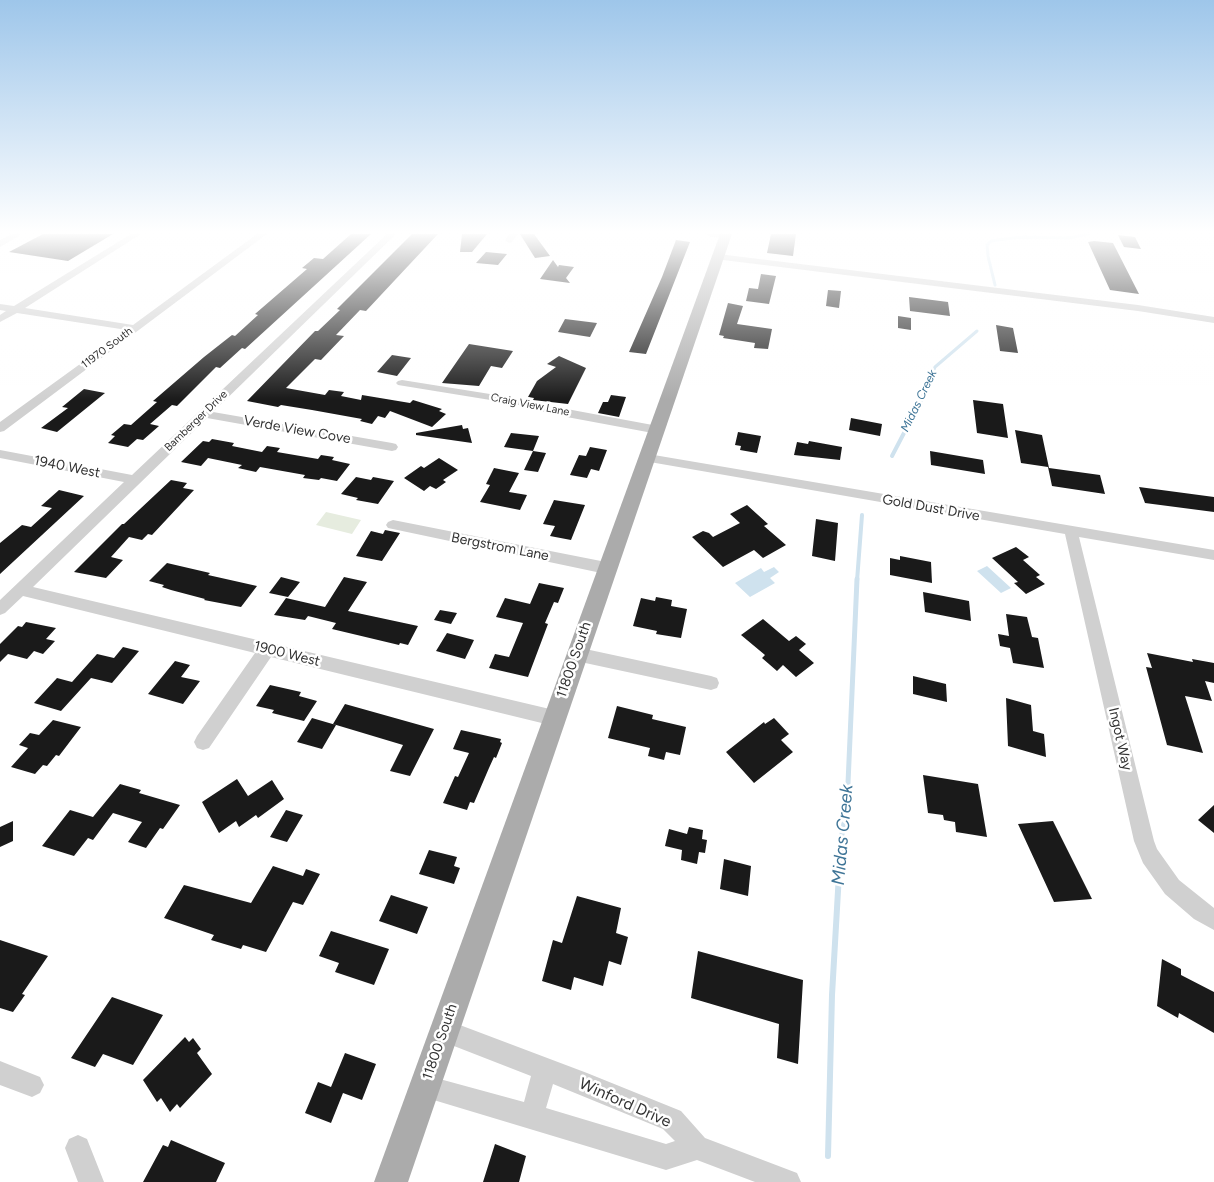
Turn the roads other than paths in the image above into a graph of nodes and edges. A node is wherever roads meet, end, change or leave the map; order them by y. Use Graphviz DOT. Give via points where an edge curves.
graph roads {
  1 [pos="48,289"];
  2 [pos="188,289"];
  3 [pos="334,289"];
  4 [pos="707,289"];
  5 [pos="982,289"];
  6 [pos="0,307"];
  7 [pos="16,309"];
  8 [pos="0,319"];
  9 [pos="1214,320"];
  10 [pos="135,328"];
  11 [pos="402,384"];
  12 [pos="203,414"];
  13 [pos="0,428"];
  14 [pos="658,430"];
  15 [pos="392,447"];
  16 [pos="0,454"];
  17 [pos="648,458"];
  18 [pos="134,480"];
  19 [pos="393,525"];
  20 [pos="1071,532"];
  21 [pos="1214,555"];
  22 [pos="606,568"];
  23 [pos="21,590"];
  24 [pos="0,609"];
  25 [pos="267,649"];
  26 [pos="576,654"];
  27 [pos="711,683"];
  28 [pos="554,718"];
  29 [pos="203,742"];
  30 [pos="1214,920"];
  31 [pos="444,1031"];
  32 [pos="545,1070"];
  33 [pos="0,1074"];
  34 [pos="32,1086"];
  35 [pos="425,1087"];
  36 [pos="532,1116"];
  37 [pos="697,1147"];
  38 [pos="78,1148"];
  39 [pos="91,1182"];
  40 [pos="391,1182"];
  41 [pos="788,1182"];
  1 -- 7 [label="street"];
  2 -- 10 [label="street, 11970 South"];
  3 -- 12 [label="street, Bamberger Drive"];
  4 -- 14 [label="main road, 11800 South"];
  5 -- 9 [label="street"];
  6 -- 7 [label="street"];
  7 -- 8 [label="street"];
  7 -- 10 [label="street"];
  10 -- 13 [label="street, 11970 South"];
  11 -- 14 [label="street, Craig View Lane" via="515,401"];
  12 -- 15 [label="street, Verde View Cove"];
  12 -- 18 [label="street, Bamberger Drive"];
  14 -- 17 [label="main road, 11800 South"];
  16 -- 18 [label="street, 1940 West"];
  17 -- 20 [label="street, Gold Dust Drive"];
  17 -- 22 [label="main road, 11800 South"];
  18 -- 23 [label="street, Bamberger Drive"];
  19 -- 22 [label="street, Bergstrom Lane"];
  20 -- 21 [label="street, Gold Dust Drive"];
  20 -- 30 [label="street, Ingot Way" via="1144,841 1150,856 1172,887"];
  22 -- 26 [label="main road, 11800 South"];
  23 -- 24 [label="street, Bamberger Drive"];
  23 -- 25 [label="street, 1900 West"];
  25 -- 28 [label="street, 1900 West"];
  25 -- 29 [label="street"];
  26 -- 27 [label="street"];
  26 -- 28 [label="main road, 11800 South"];
  28 -- 31 [label="main road, 11800 South"];
  31 -- 32 [label="street, Winford Drive"];
  31 -- 35 [label="main road, 11800 South"];
  32 -- 36 [label="street"];
  32 -- 37 [label="street, Winford Drive" via="672,1120"];
  33 -- 34 [label="street"];
  35 -- 36 [label="street"];
  35 -- 40 [label="main road, 11800 South"];
  36 -- 37 [label="street" via="666,1157"];
  37 -- 41 [label="street, Winford Drive"];
  38 -- 39 [label="street"];
}
